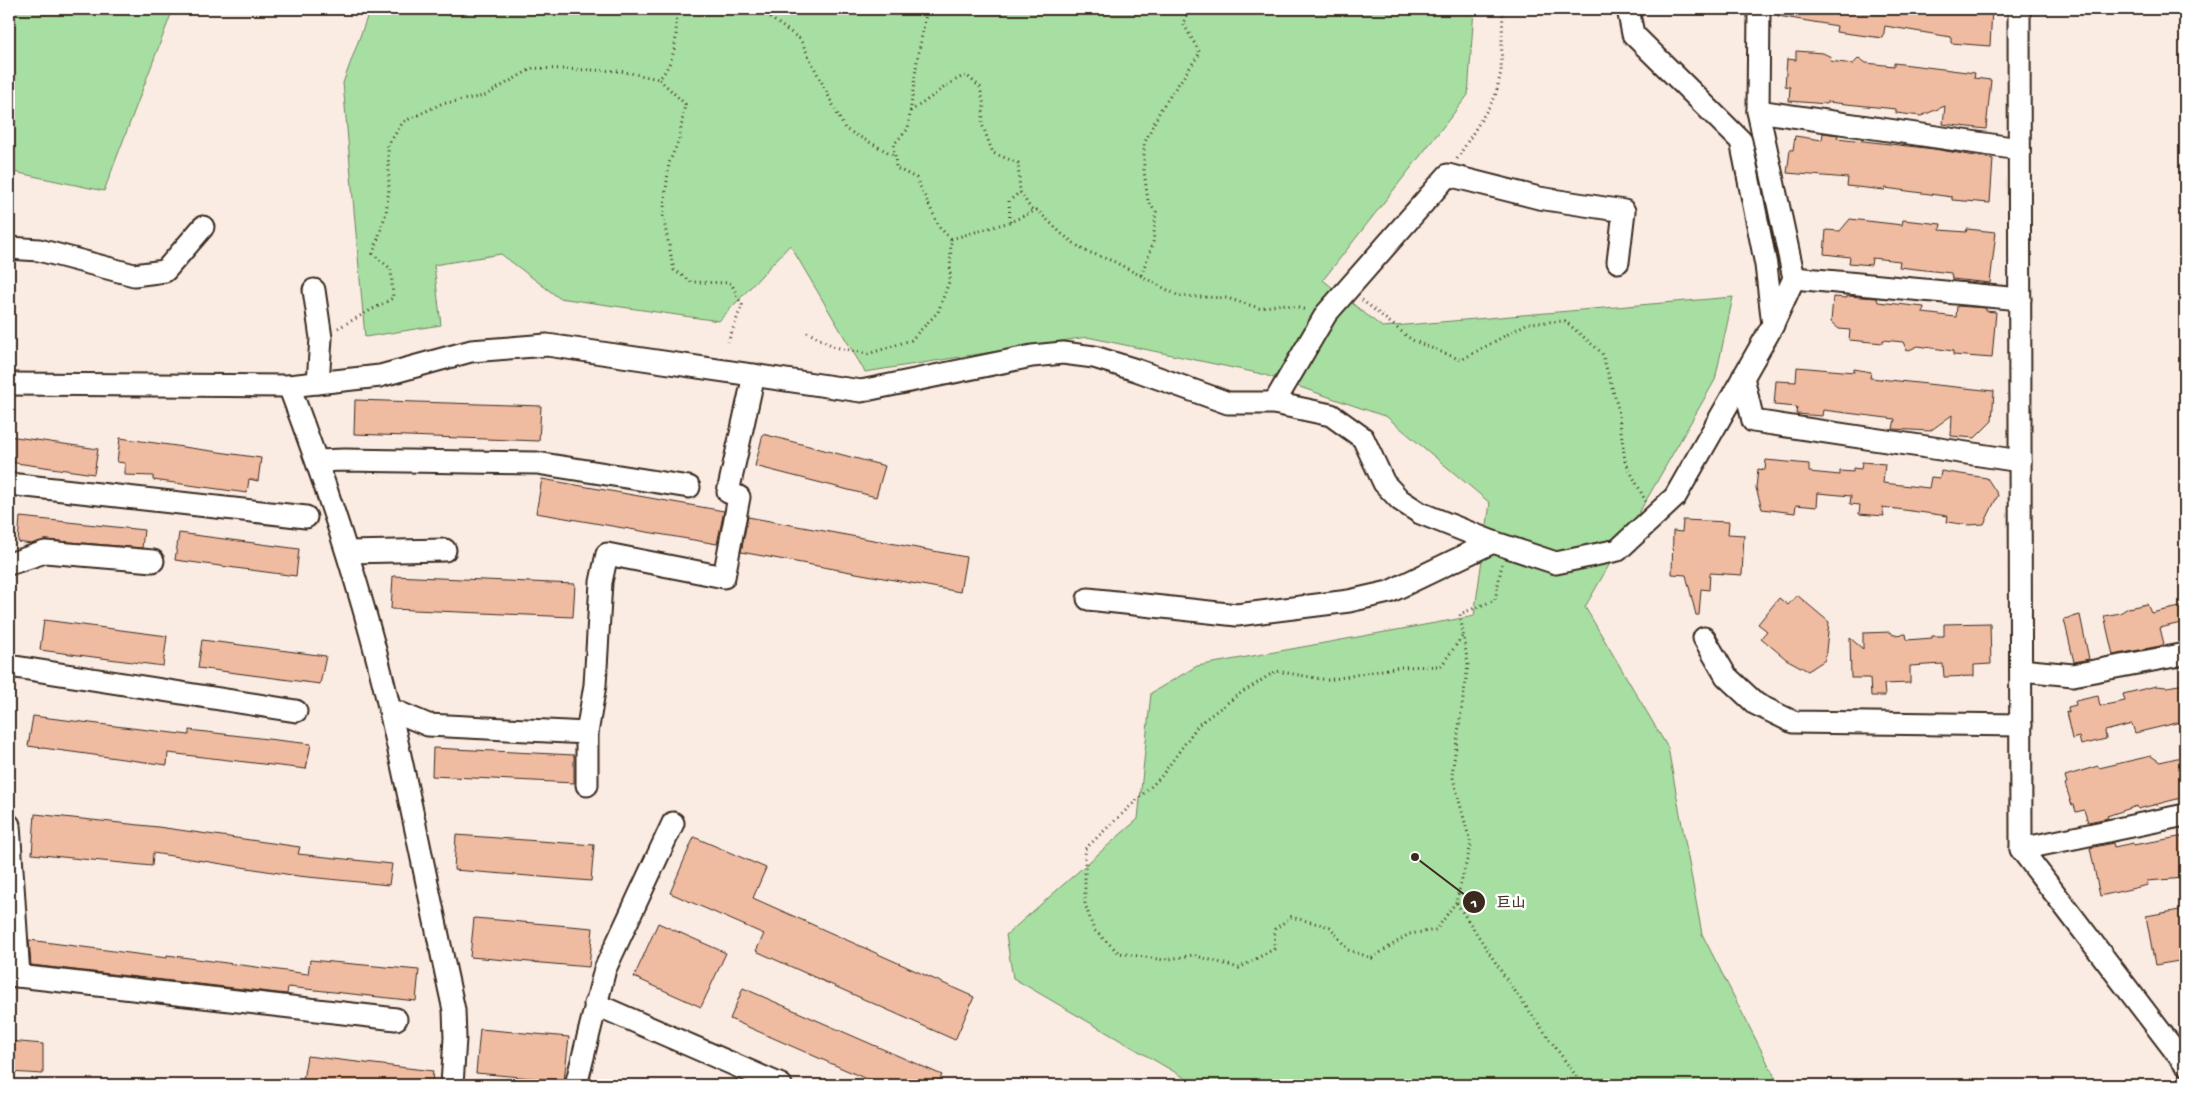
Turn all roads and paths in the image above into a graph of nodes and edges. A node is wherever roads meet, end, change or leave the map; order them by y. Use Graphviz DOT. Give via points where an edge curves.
graph roads {
  1 [pos="674,9"];
  2 [pos="758,9"];
  3 [pos="930,9"];
  4 [pos="1190,9"];
  5 [pos="1503,9"];
  6 [pos="1628,9"];
  7 [pos="1759,9"];
  8 [pos="2019,9"];
  9 [pos="659,79"];
  10 [pos="1758,110"];
  11 [pos="909,111"];
  12 [pos="2019,149"];
  13 [pos="895,156"];
  14 [pos="1448,175"];
  15 [pos="1020,192"];
  16 [pos="1034,212"];
  17 [pos="1010,222"];
  18 [pos="203,227"];
  19 [pos="951,239"];
  20 [pos="9,248"];
  21 [pos="1618,262"];
  22 [pos="1141,276"];
  23 [pos="1794,278"];
  24 [pos="1348,289"];
  25 [pos="314,290"];
  26 [pos="2020,298"];
  27 [pos="1326,314"];
  28 [pos="1773,324"];
  29 [pos="807,332"];
  30 [pos="321,338"];
  31 [pos="728,342"];
  32 [pos="754,375"];
  33 [pos="1743,377"];
  34 [pos="318,383"];
  35 [pos="9,384"];
  36 [pos="289,386"];
  37 [pos="1274,403"];
  38 [pos="317,462"];
  39 [pos="2020,462"];
  40 [pos="9,484"];
  41 [pos="689,487"];
  42 [pos="306,517"];
  43 [pos="1654,517"];
  44 [pos="1499,544"];
  45 [pos="444,550"];
  46 [pos="348,552"];
  47 [pos="153,561"];
  48 [pos="9,564"];
  49 [pos="1088,599"];
  50 [pos="1464,634"];
  51 [pos="1704,638"];
  52 [pos="2185,654"];
  53 [pos="9,666"];
  54 [pos="2021,670"];
  55 [pos="390,709"];
  56 [pos="296,711"];
  57 [pos="2021,725"];
  58 [pos="587,733"];
  59 [pos="586,785"];
  60 [pos="2185,815"];
  61 [pos="673,823"];
  62 [pos="9,825"];
  63 [pos="2021,849"];
  64 [pos="1456,902"];
  65 [pos="14,975"];
  66 [pos="595,1004"];
  67 [pos="396,1019"];
  68 [pos="2185,1064"];
  69 [pos="452,1085"];
  70 [pos="576,1085"];
  71 [pos="781,1085"];
  72 [pos="1576,1085"];
  1 -- 9 [label="path" via="678,26 669,68"];
  2 -- 13 [label="path" via="800,39 845,128"];
  3 -- 11 [label="path" via="926,14"];
  4 -- 22 [label="path" via="1183,23 1200,53 1161,109 1144,144 1148,201 1156,212 1153,244"];
  5 -- 14 [label="path" via="1501,72 1495,96"];
  6 -- 28 [label="street" via="1633,34 1741,141 1766,265"];
  7 -- 10 [label="street"];
  8 -- 12 [label="street"];
  9 -- 30 [label="path" via="620,71 533,68 484,96 441,104 403,122 388,145 386,213 373,254 391,269 393,298"];
  9 -- 31 [label="path" via="685,104 679,140 669,163 663,217 674,270 691,282 732,283 742,305"];
  10 -- 12 [label="street"];
  10 -- 23 [label="street"];
  11 -- 13 [label="path" via="908,129 894,144"];
  11 -- 15 [label="path" via="966,75 980,87 984,106 982,124 993,153 1018,163"];
  12 -- 26 [label="street"];
  13 -- 19 [label="path" via="896,168 916,178 940,228"];
  14 -- 21 [label="street" via="1539,198 1624,211"];
  14 -- 24 [label="street"];
  15 -- 16 [label="path"];
  15 -- 17 [label="path" via="1009,201"];
  16 -- 17 [label="path"];
  16 -- 22 [label="path" via="1038,210 1083,250"];
  17 -- 19 [label="path"];
  18 -- 20 [label="street" via="164,272 134,275 39,250"];
  19 -- 29 [label="path" via="950,279 938,312 911,340 868,354 836,346"];
  22 -- 27 [label="path" via="1179,296 1227,298 1259,308 1282,304"];
  23 -- 26 [label="street"];
  23 -- 28 [label="street"];
  24 -- 27 [label="street"];
  24 -- 43 [label="path" via="1412,340 1461,360 1528,323 1565,321 1602,352 1618,408 1625,460"];
  25 -- 30 [label="street"];
  26 -- 39 [label="street"];
  27 -- 37 [label="street"];
  28 -- 33 [label="street"];
  30 -- 34 [label="street"];
  32 -- 34 [label="street" via="547,345 471,351 380,376"];
  32 -- 37 [label="street" via="862,391 1032,356 1063,353 1094,357 1127,367 1228,403"];
  32 -- 58 [label="street" via="728,492 739,496 724,577 607,554 601,582 595,685"];
  33 -- 39 [label="street" via="1752,420"];
  33 -- 43 [label="street" via="1675,497"];
  34 -- 36 [label="street"];
  35 -- 36 [label="street"];
  36 -- 38 [label="street"];
  37 -- 44 [label="street" via="1331,415 1363,438 1384,483 1400,500 1420,513"];
  38 -- 41 [label="street" via="537,463"];
  38 -- 46 [label="street"];
  39 -- 54 [label="street"];
  40 -- 42 [label="street"];
  43 -- 44 [label="street" via="1618,550 1556,563"];
  44 -- 49 [label="street" via="1389,592 1349,601 1237,615"];
  44 -- 50 [label="path" via="1495,600 1460,614"];
  45 -- 46 [label="street"];
  46 -- 55 [label="street"];
  47 -- 48 [label="street" via="45,552"];
  50 -- 64 [label="path" via="1468,665 1452,774 1471,845"];
  50 -- 64 [label="path" via="1441,666 1399,667 1328,680 1276,671 1199,724 1160,778 1086,849 1085,904 1094,930 1119,952 1164,960 1193,955 1239,968 1274,949 1275,929 1291,918 1330,927 1348,950 1372,958 1409,934 1436,930"];
  51 -- 57 [label="street" via="1726,676 1756,704 1793,722"];
  52 -- 54 [label="street" via="2073,675"];
  53 -- 56 [label="street"];
  54 -- 57 [label="street"];
  55 -- 58 [label="street" via="428,725"];
  55 -- 69 [label="street" via="454,1010"];
  57 -- 63 [label="street"];
  58 -- 59 [label="street"];
  60 -- 63 [label="street"];
  61 -- 66 [label="street" via="606,969"];
  62 -- 65 [label="street"];
  63 -- 68 [label="street"];
  64 -- 72 [label="path" via="1576,1076"];
  65 -- 67 [label="street"];
  66 -- 70 [label="street"];
  66 -- 71 [label="street"];
}
